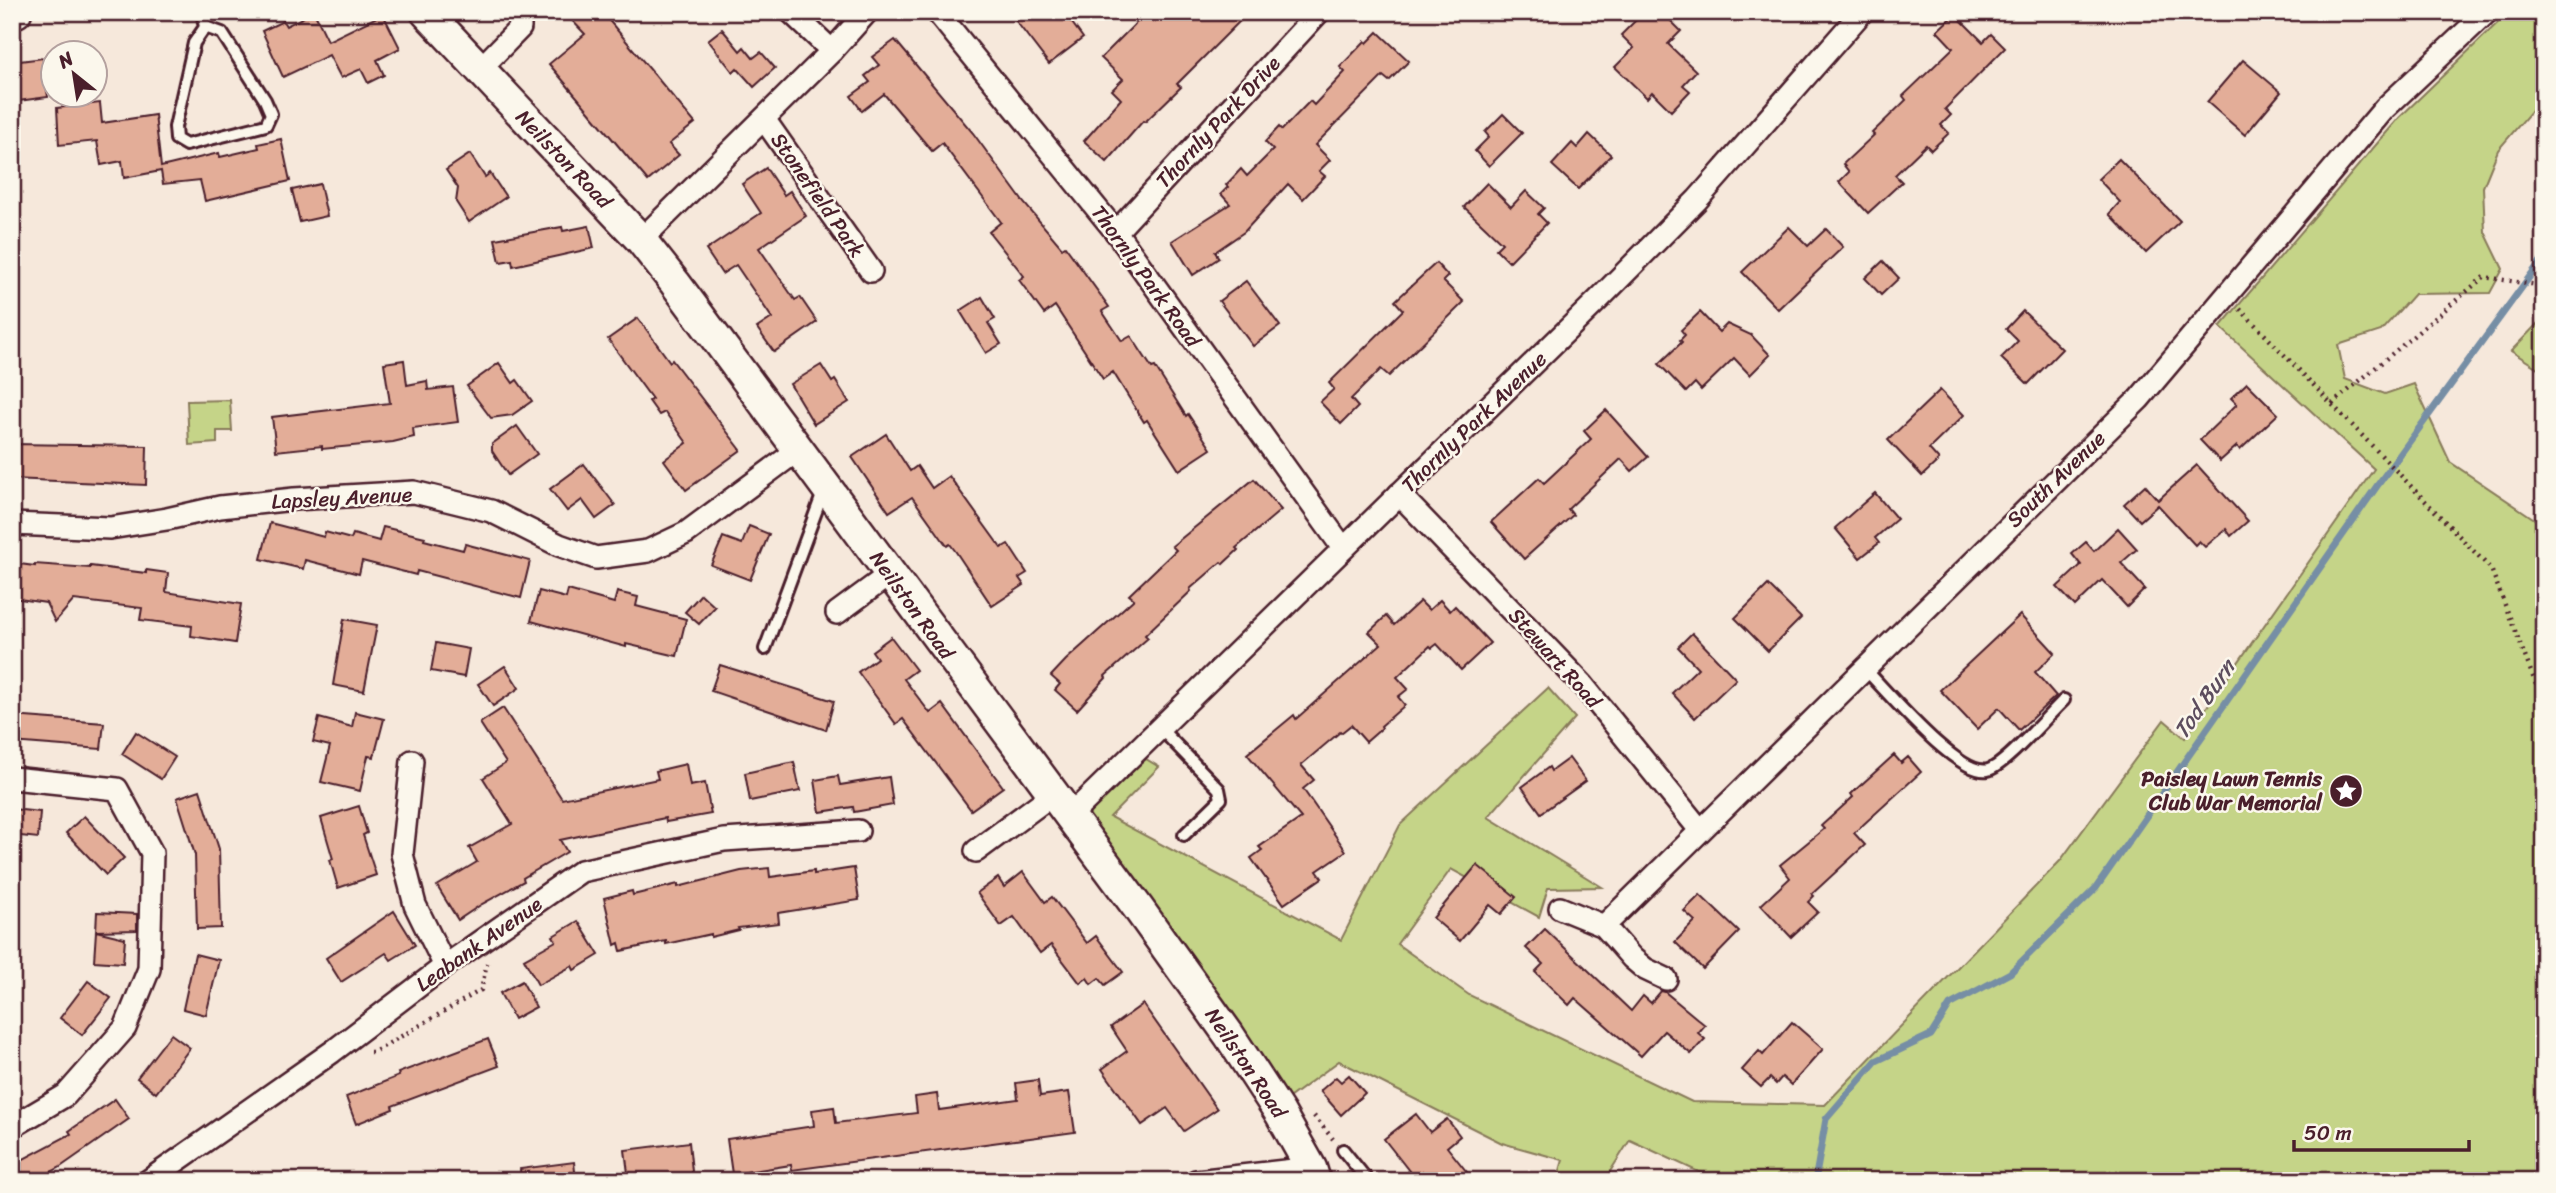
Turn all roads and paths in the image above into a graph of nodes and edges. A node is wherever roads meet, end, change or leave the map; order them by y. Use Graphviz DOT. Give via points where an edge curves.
graph roads {
  1 [pos="202,12"];
  2 [pos="426,12"];
  3 [pos="520,12"];
  4 [pos="791,12"];
  5 [pos="867,12"];
  6 [pos="937,12"];
  7 [pos="1319,12"];
  8 [pos="1862,12"];
  9 [pos="2487,12"];
  10 [pos="205,27"];
  11 [pos="832,51"];
  12 [pos="479,69"];
  13 [pos="765,118"];
  14 [pos="1116,232"];
  15 [pos="641,240"];
  16 [pos="871,271"];
  17 [pos="2544,286"];
  18 [pos="2227,296"];
  19 [pos="2332,404"];
  20 [pos="798,450"];
  21 [pos="825,487"];
  22 [pos="1399,494"];
  23 [pos="12,524"];
  24 [pos="1343,548"];
  25 [pos="890,574"];
  26 [pos="837,613"];
  27 [pos="765,649"];
  28 [pos="1864,668"];
  29 [pos="2064,700"];
  30 [pos="2544,705"];
  31 [pos="1160,728"];
  32 [pos="412,761"];
  33 [pos="12,778"];
  34 [pos="1062,805"];
  35 [pos="1700,830"];
  36 [pos="858,831"];
  37 [pos="1184,835"];
  38 [pos="976,852"];
  39 [pos="1560,908"];
  40 [pos="1604,926"];
  41 [pos="493,934"];
  42 [pos="445,966"];
  43 [pos="1666,979"];
  44 [pos="332,1052"];
  45 [pos="12,1127"];
  46 [pos="1343,1150"];
  47 [pos="1313,1174"];
  48 [pos="148,1181"];
  49 [pos="1196,1181"];
  50 [pos="1368,1181"];
  1 -- 10 [label="lane"];
  2 -- 12 [label="main road, Neilston Road"];
  3 -- 12 [label="street" via="520,28"];
  4 -- 11 [label="street"];
  5 -- 11 [label="street"];
  6 -- 14 [label="street, Thornly Park Road"];
  7 -- 14 [label="street, Thornly Park Drive"];
  8 -- 22 [label="street, Thornly Park Avenue" via="1697,200"];
  9 -- 18 [label="street, South Avenue" via="2385,108"];
  10 -- 10 [label="lane" via="194,43 175,127 176,139 186,145 266,125 271,114 222,33"];
  11 -- 13 [label="street"];
  12 -- 15 [label="main road, Neilston Road"];
  13 -- 15 [label="street"];
  13 -- 16 [label="street, Stonefield Park"];
  14 -- 24 [label="street, Thornly Park Road"];
  15 -- 20 [label="main road, Neilston Road"];
  17 -- 19 [label="path" via="2484,277"];
  18 -- 19 [label="path"];
  18 -- 28 [label="street, South Avenue" via="2139,398"];
  19 -- 30 [label="path" via="2491,569"];
  20 -- 21 [label="main road, Neilston Road"];
  20 -- 23 [label="street, Lapsley Avenue" via="686,533 648,551 596,558 491,511 414,492 220,507 110,528"];
  21 -- 25 [label="main road, Neilston Road"];
  21 -- 27 [label="lane"];
  22 -- 24 [label="street, Thornly Park Avenue"];
  22 -- 35 [label="street, Stewart Road" via="1582,684"];
  24 -- 31 [label="street, Thornly Park Avenue"];
  25 -- 26 [label="street"];
  25 -- 34 [label="main road, Neilston Road"];
  28 -- 29 [label="lane" via="1945,751 1971,769 1988,770 2006,758"];
  28 -- 35 [label="street, South Avenue"];
  31 -- 34 [label="street, Thornly Park Avenue"];
  31 -- 37 [label="lane" via="1219,789 1221,799"];
  32 -- 42 [label="street" via="402,854 415,905"];
  33 -- 45 [label="street" via="117,789 152,853 149,969 125,1028 66,1095"];
  34 -- 38 [label="street, Thornly Park Avenue"];
  34 -- 47 [label="main road, Neilston Road" via="1258,1077"];
  35 -- 40 [label="street, South Avenue"];
  36 -- 41 [label="street, Leabank Avenue" via="724,840 580,871"];
  39 -- 40 [label="street"];
  40 -- 43 [label="street" via="1632,958"];
  41 -- 42 [label="street, Leabank Avenue"];
  41 -- 44 [label="path" via="481,990 374,1052"];
  42 -- 44 [label="street, Leabank Avenue"];
  44 -- 48 [label="street, Leabank Avenue"];
  46 -- 50 [label="lane"];
  47 -- 49 [label="street"];
}
